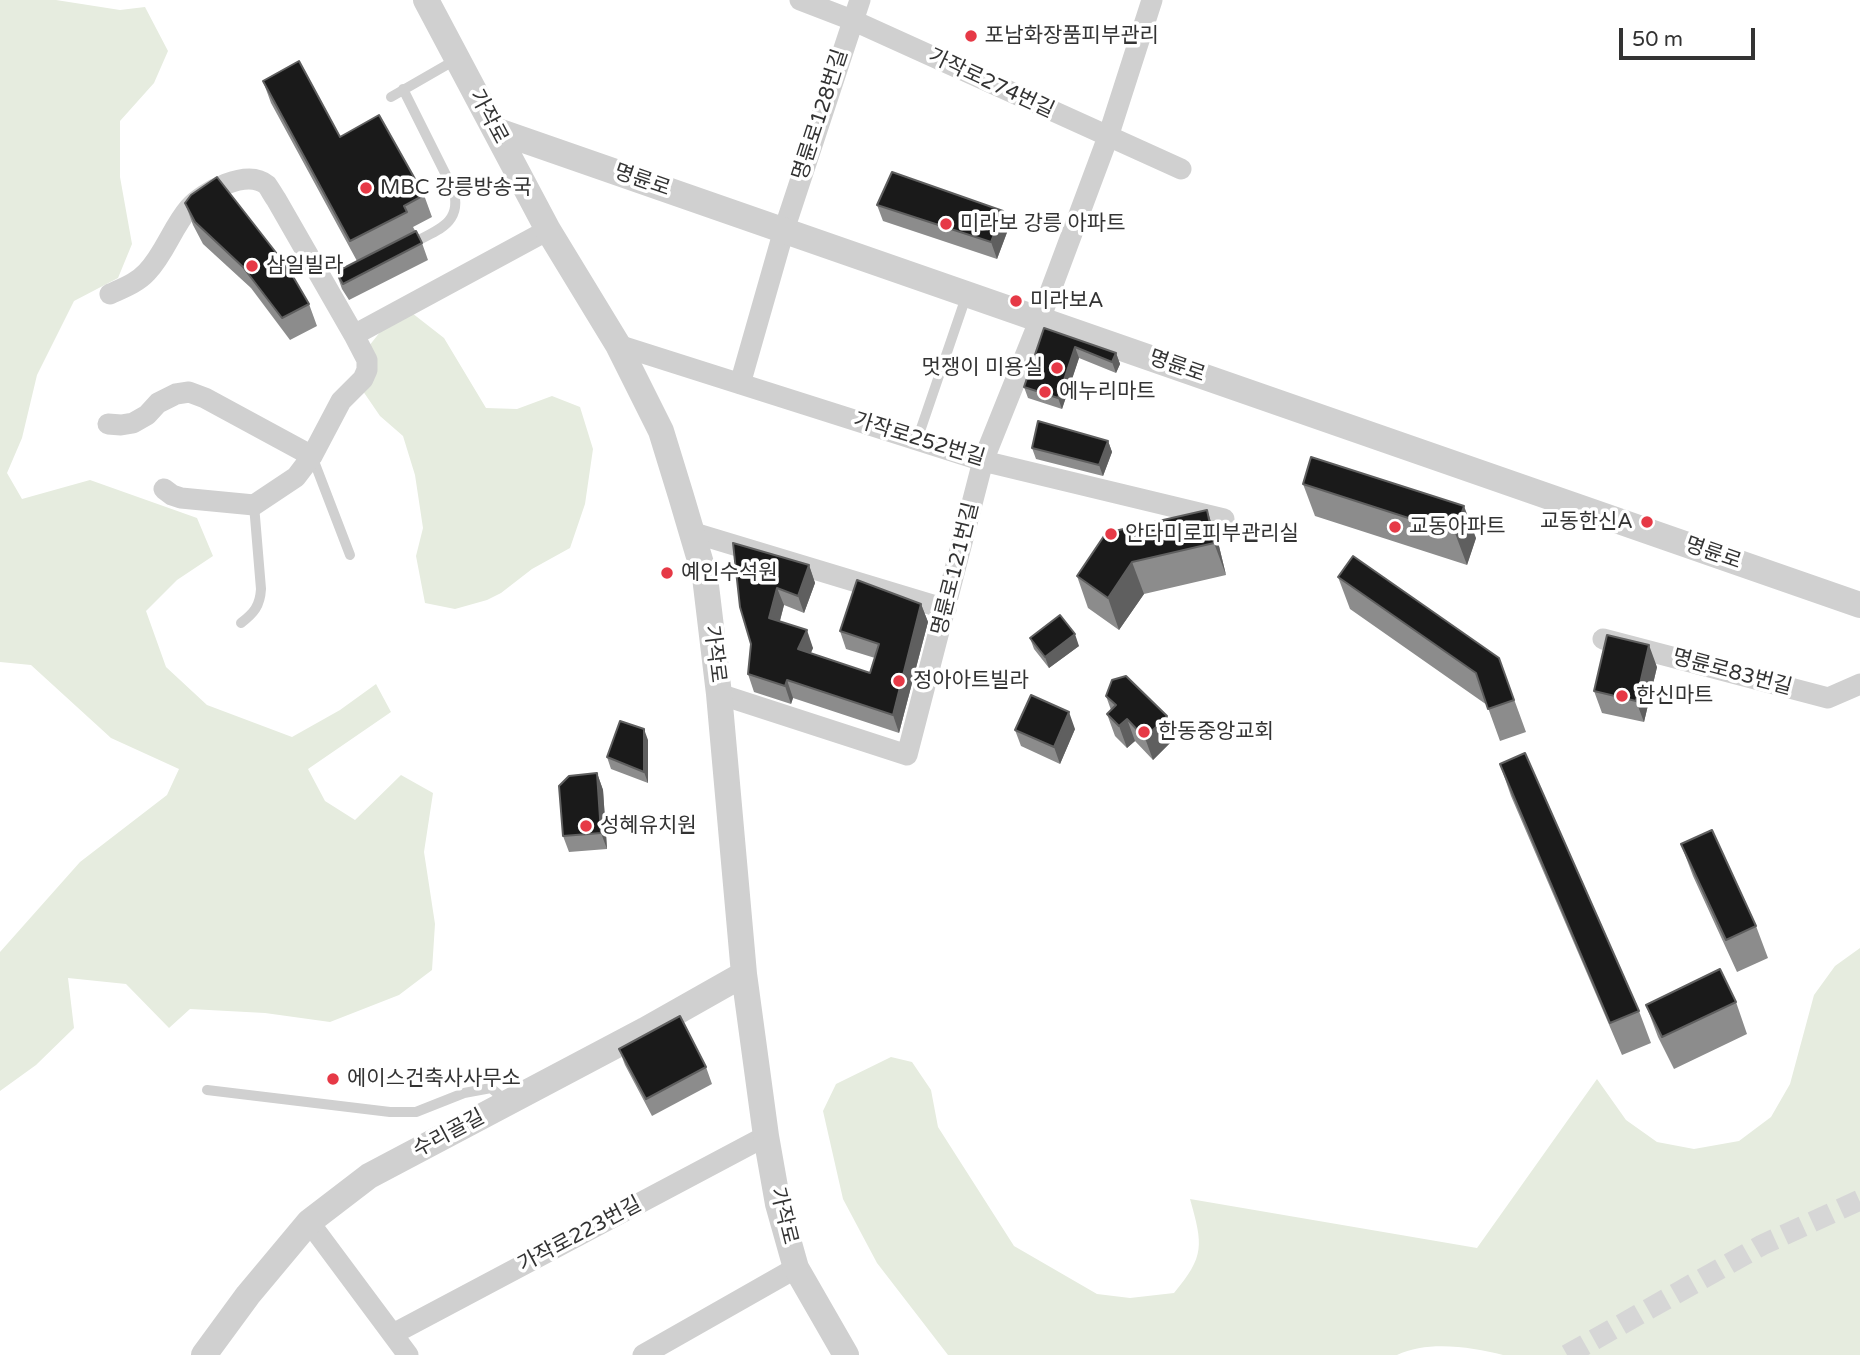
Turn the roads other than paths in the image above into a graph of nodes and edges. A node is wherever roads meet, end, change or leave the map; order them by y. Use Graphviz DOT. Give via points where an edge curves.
graph roads {
  1 [pos="426,0"];
  2 [pos="800,0"];
  3 [pos="860,0"];
  4 [pos="1152,0"];
  5 [pos="852,20"];
  6 [pos="457,59"];
  7 [pos="403,89"];
  8 [pos="391,97"];
  9 [pos="495,130"];
  10 [pos="1108,138"];
  11 [pos="1181,169"];
  12 [pos="548,230"];
  13 [pos="784,230"];
  14 [pos="394,252"];
  15 [pos="110,294"];
  16 [pos="967,294"];
  17 [pos="1040,319"];
  18 [pos="354,335"];
  19 [pos="618,345"];
  20 [pos="740,384"];
  21 [pos="108,424"];
  22 [pos="917,440"];
  23 [pos="312,456"];
  24 [pos="983,461"];
  25 [pos="164,489"];
  26 [pos="254,505"];
  27 [pos="1224,519"];
  28 [pos="691,532"];
  29 [pos="351,555"];
  30 [pos="1860,605"];
  31 [pos="946,609"];
  32 [pos="241,623"];
  33 [pos="1603,639"];
  34 [pos="1860,684"];
  35 [pos="719,695"];
  36 [pos="744,974"];
  37 [pos="207,1090"];
  38 [pos="508,1102"];
  39 [pos="766,1136"];
  40 [pos="309,1223"];
  41 [pos="796,1268"];
  42 [pos="393,1334"];
  43 [pos="204,1355"];
  44 [pos="408,1355"];
  45 [pos="643,1355"];
  46 [pos="846,1355"];
  1 -- 6 [label="street, 가작로"];
  2 -- 5 [label="street, 가작로274번길"];
  3 -- 5 [label="street, 명륜로128번길"];
  4 -- 10 [label="street, 명륜로121번길"];
  5 -- 10 [label="street, 가작로274번길"];
  5 -- 13 [label="street, 명륜로128번길"];
  6 -- 7 [label="lane"];
  6 -- 9 [label="street, 가작로"];
  7 -- 8 [label="lane"];
  7 -- 14 [label="lane" via="457,203 450,221"];
  9 -- 12 [label="street, 가작로"];
  9 -- 13 [label="street, 명륜로"];
  10 -- 11 [label="street, 가작로274번길"];
  10 -- 17 [label="street, 명륜로121번길"];
  12 -- 18 [label="street"];
  12 -- 19 [label="street, 가작로"];
  13 -- 16 [label="street, 명륜로"];
  13 -- 20 [label="street, 명륜로128번길"];
  15 -- 18 [label="street" via="144,275 190,207 225,185 255,180 266,184 276,199"];
  16 -- 17 [label="street, 명륜로"];
  16 -- 22 [label="lane"];
  17 -- 24 [label="street, 명륜로121번길"];
  17 -- 30 [label="street, 명륜로"];
  18 -- 23 [label="street" via="367,370 341,401"];
  19 -- 20 [label="street, 가작로252번길"];
  19 -- 28 [label="street, 가작로" via="661,431"];
  20 -- 22 [label="street, 가작로252번길"];
  21 -- 23 [label="street" via="133,422 158,403 189,392"];
  22 -- 24 [label="street, 가작로252번길"];
  23 -- 26 [label="street" via="296,477"];
  23 -- 29 [label="lane"];
  24 -- 27 [label="street, 가작로252번길"];
  24 -- 31 [label="street, 명륜로121번길"];
  25 -- 26 [label="street" via="181,498"];
  26 -- 32 [label="lane" via="260,601"];
  28 -- 31 [label="street"];
  28 -- 35 [label="street, 가작로" via="705,577"];
  31 -- 35 [label="street, 명륜로121번길" via="907,755"];
  33 -- 34 [label="street, 명륜로83번길" via="1828,698"];
  35 -- 36 [label="street, 가작로"];
  36 -- 38 [label="street, 수리골길"];
  36 -- 39 [label="street, 가작로"];
  37 -- 38 [label="lane" via="390,1112 416,1112 491,1088"];
  38 -- 40 [label="street, 수리골길" via="369,1177"];
  39 -- 41 [label="street, 가작로"];
  39 -- 42 [label="street, 가작로223번길"];
  40 -- 42 [label="street"];
  40 -- 43 [label="street, 수리골길"];
  41 -- 45 [label="street"];
  41 -- 46 [label="street, 가작로"];
  42 -- 44 [label="street"];
}
